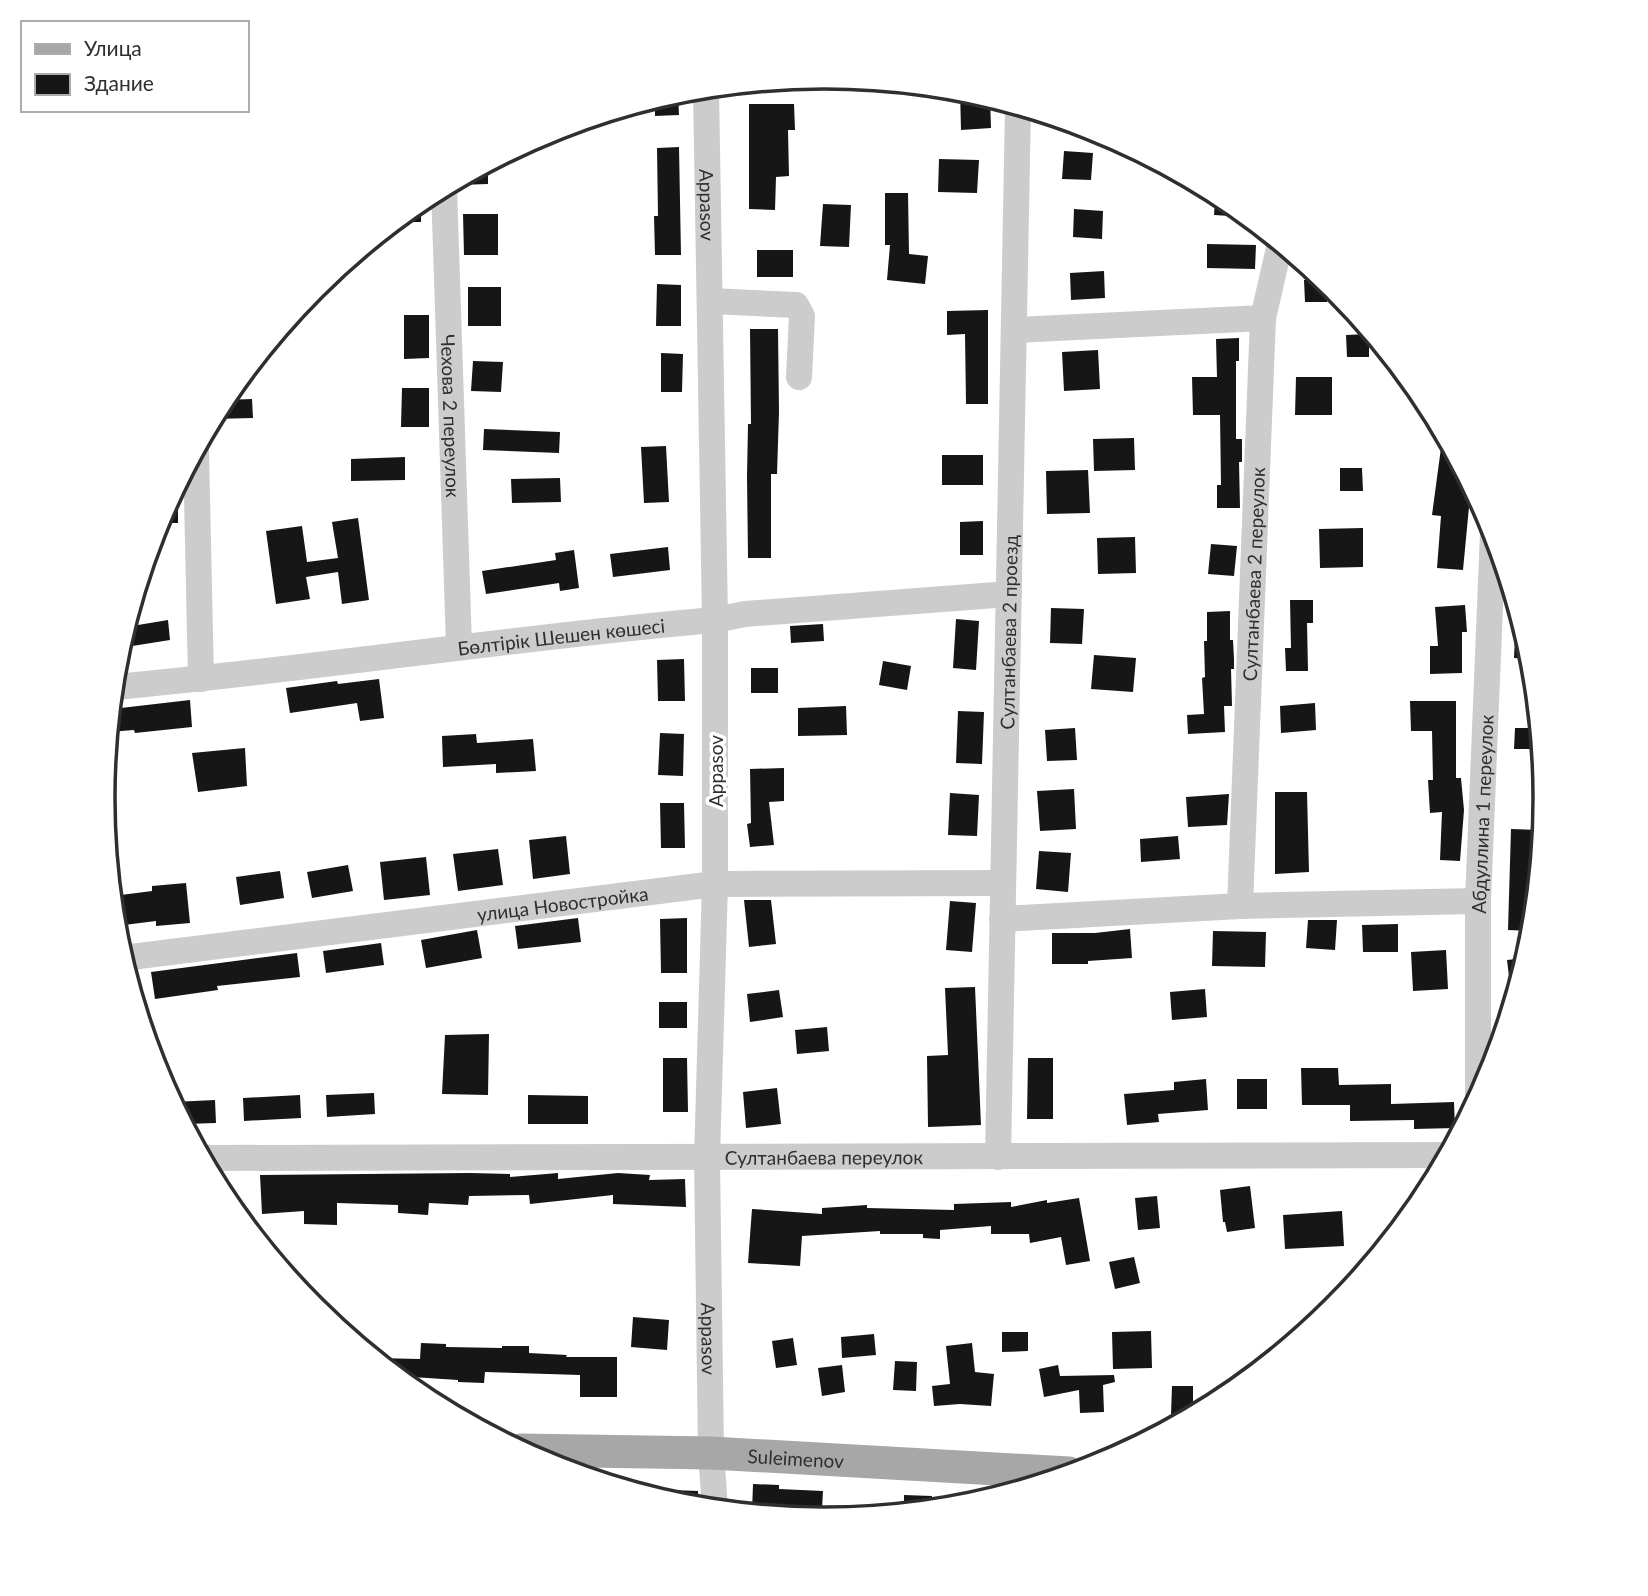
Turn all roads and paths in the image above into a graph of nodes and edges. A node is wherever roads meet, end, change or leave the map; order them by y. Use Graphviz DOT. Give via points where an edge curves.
graph roads {
  1 [pos="706,99"];
  2 [pos="1018,116"];
  3 [pos="444,200"];
  4 [pos="1278,254"];
  5 [pos="710,301"];
  6 [pos="1263,318"];
  7 [pos="1014,330"];
  8 [pos="799,377"];
  9 [pos="196,469"];
  10 [pos="1492,561"];
  11 [pos="1009,594"];
  12 [pos="715,620"];
  13 [pos="459,646"];
  14 [pos="201,679"];
  15 [pos="124,686"];
  16 [pos="1003,883"];
  17 [pos="715,884"];
  18 [pos="1478,901"];
  19 [pos="1240,905"];
  20 [pos="1002,919"];
  21 [pos="134,957"];
  22 [pos="1478,1071"];
  23 [pos="1436,1155"];
  24 [pos="998,1157"];
  25 [pos="214,1158"];
  26 [pos="707,1158"];
  27 [pos="547,1450"];
  28 [pos="711,1453"];
  29 [pos="1041,1472"];
  30 [pos="714,1498"];
  1 -- 5 [label="street, Appasov"];
  2 -- 7 [label="street, Султанбаева 2 проезд"];
  3 -- 13 [label="street, Чехова 2 переулок"];
  4 -- 6 [label="street, Султанбаева 2 переулок"];
  5 -- 8 [label="street" via="796,305 802,316"];
  5 -- 12 [label="street, Appasov"];
  6 -- 7 [label="street"];
  6 -- 19 [label="street, Султанбаева 2 переулок"];
  7 -- 11 [label="street, Султанбаева 2 проезд"];
  9 -- 14 [label="street"];
  10 -- 18 [label="street, Абдуллина 1 переулок"];
  11 -- 12 [label="street, Бөлтірік Шешен көшесі"];
  11 -- 16 [label="street, Султанбаева 2 проезд"];
  12 -- 13 [label="street, Бөлтірік Шешен көшесі"];
  12 -- 17 [label="street, Appasov"];
  13 -- 14 [label="street, Бөлтірік Шешен көшесі"];
  14 -- 15 [label="street, Бөлтірік Шешен көшесі"];
  16 -- 17 [label="street, улица Новостройка"];
  16 -- 20 [label="street, Султанбаева 2 проезд"];
  17 -- 21 [label="street, улица Новостройка"];
  17 -- 26 [label="street, Appasov"];
  18 -- 19 [label="street"];
  18 -- 22 [label="street, Абдуллина 1 переулок"];
  19 -- 20 [label="street"];
  20 -- 24 [label="street, Султанбаева 2 проезд"];
  23 -- 24 [label="street, Султанбаева переулок"];
  24 -- 26 [label="street, Султанбаева переулок"];
  25 -- 26 [label="street, Султанбаева переулок"];
  26 -- 28 [label="street, Appasov"];
  27 -- 28 [label="main road, Suleimenov"];
  28 -- 29 [label="main road, Suleimenov"];
  28 -- 30 [label="street, Appasov"];
}
